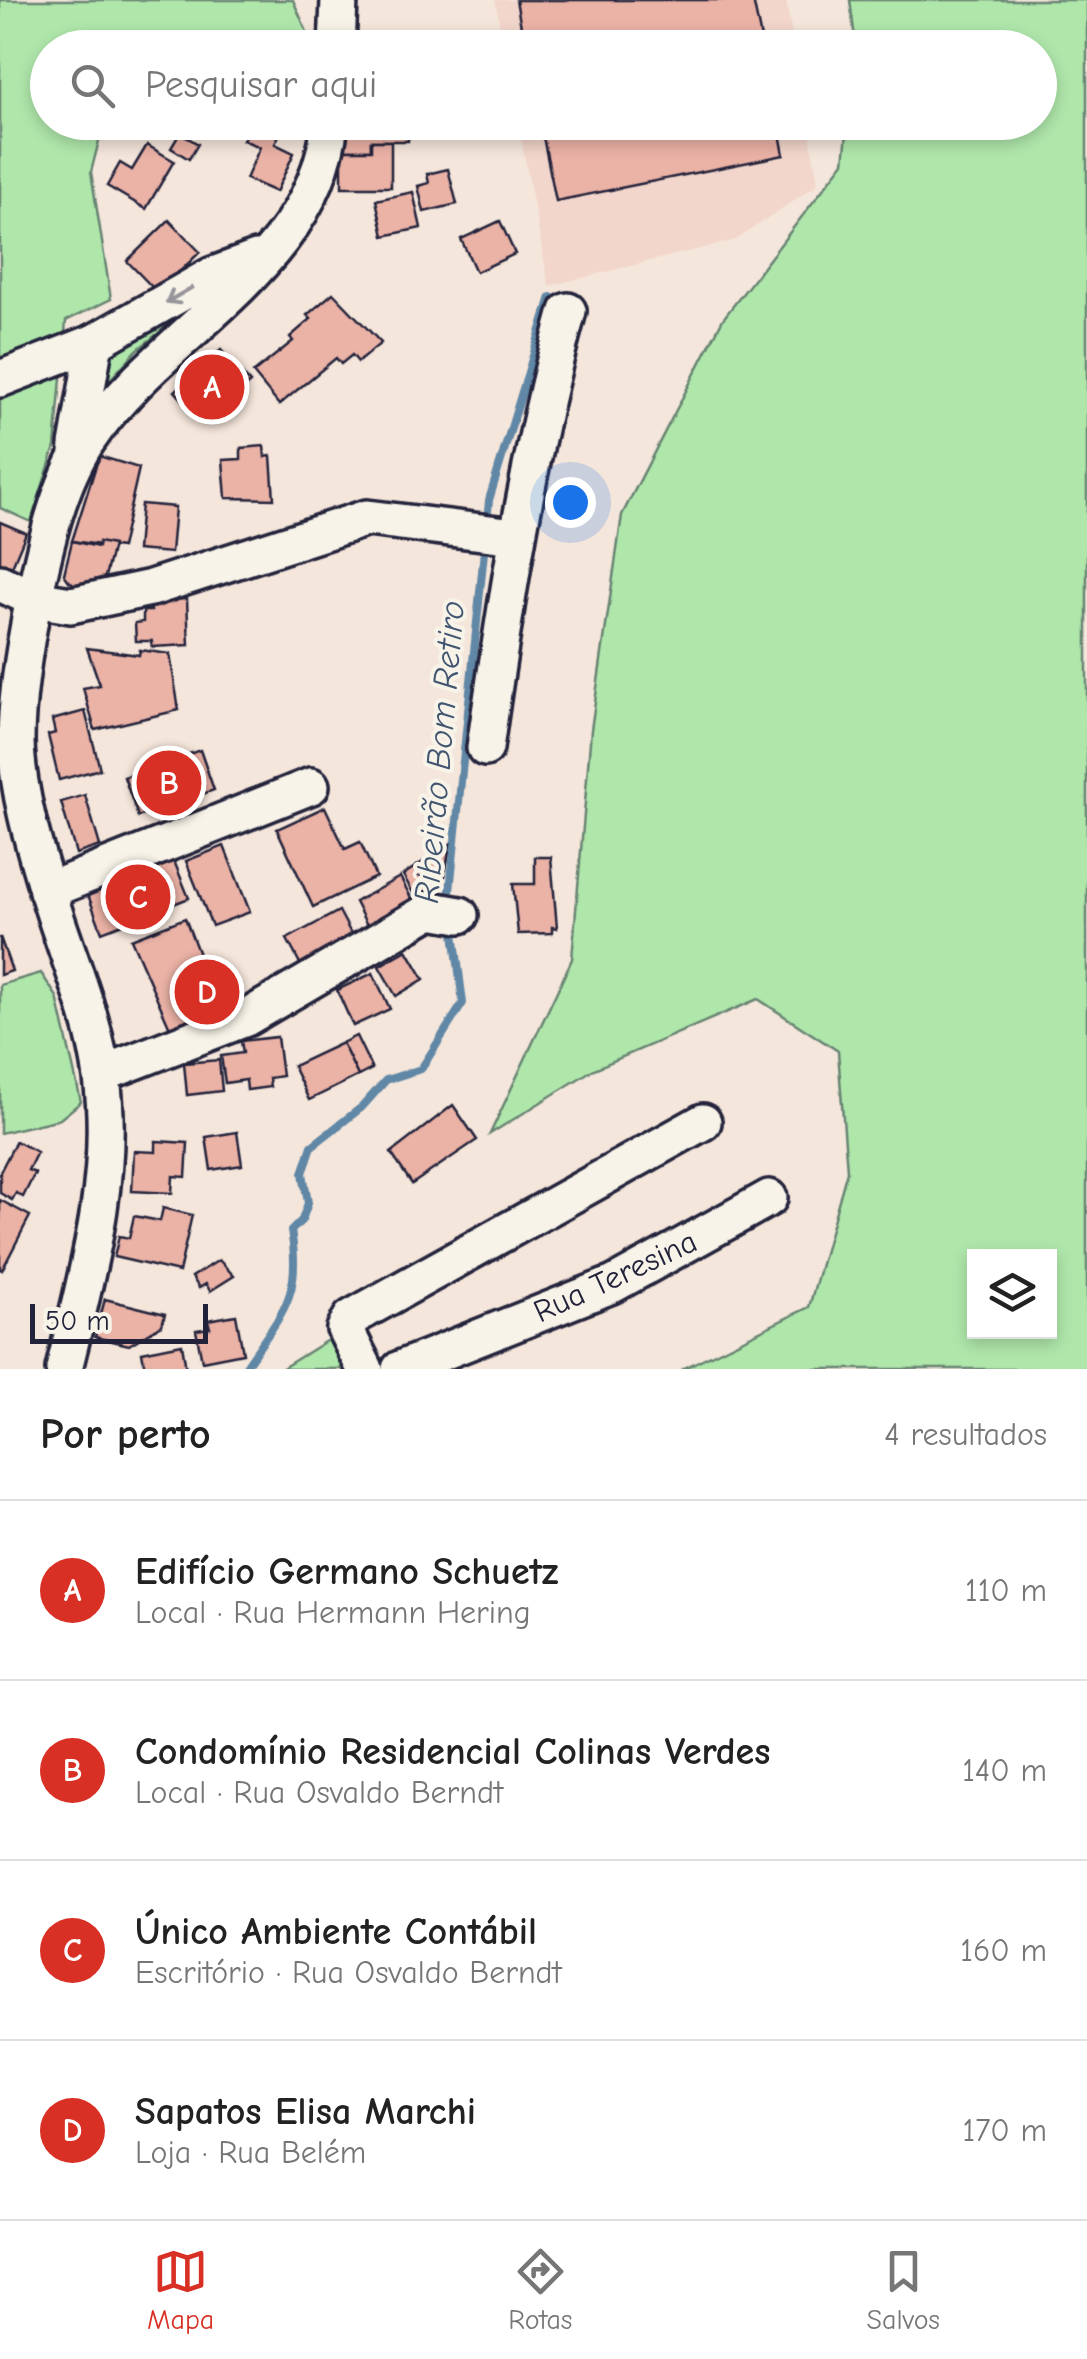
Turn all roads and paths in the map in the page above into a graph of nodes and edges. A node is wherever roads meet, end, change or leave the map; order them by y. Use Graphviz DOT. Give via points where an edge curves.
graph roads {
  1 [pos="340,0"];
  2 [pos="338,30"];
  3 [pos="325,140"];
  4 [pos="268,258"];
  5 [pos="568,311"];
  6 [pos="95,342"];
  7 [pos="0,379"];
  8 [pos="71,470"];
  9 [pos="495,533"];
  10 [pos="0,583"];
  11 [pos="34,599"];
  12 [pos="484,748"];
  13 [pos="311,786"];
  14 [pos="47,890"];
  15 [pos="445,913"];
  16 [pos="102,1074"];
  17 [pos="702,1122"];
  18 [pos="768,1198"];
  19 [pos="64,1369"];
  20 [pos="365,1369"];
  21 [pos="400,1369"];
  1 -- 2 [label="street"];
  3 -- 4 [label="street" via="309,196"];
  4 -- 6 [label="street, one-way" via="211,276"];
  4 -- 8 [label="street" via="123,394"];
  5 -- 9 [label="street" via="538,420"];
  6 -- 7 [label="street"];
  6 -- 8 [label="street"];
  8 -- 11 [label="street"];
  9 -- 11 [label="street" via="352,520 151,588 71,605"];
  9 -- 12 [label="street"];
  10 -- 11 [label="street"];
  11 -- 14 [label="street" via="16,741"];
  13 -- 14 [label="street"];
  14 -- 16 [label="street"];
  15 -- 16 [label="street" via="246,1018"];
  16 -- 19 [label="street" via="102,1187"];
  17 -- 20 [label="street" via="350,1318 348,1340"];
  18 -- 21 [label="street, Rua Teresina" via="614,1284"];
}
